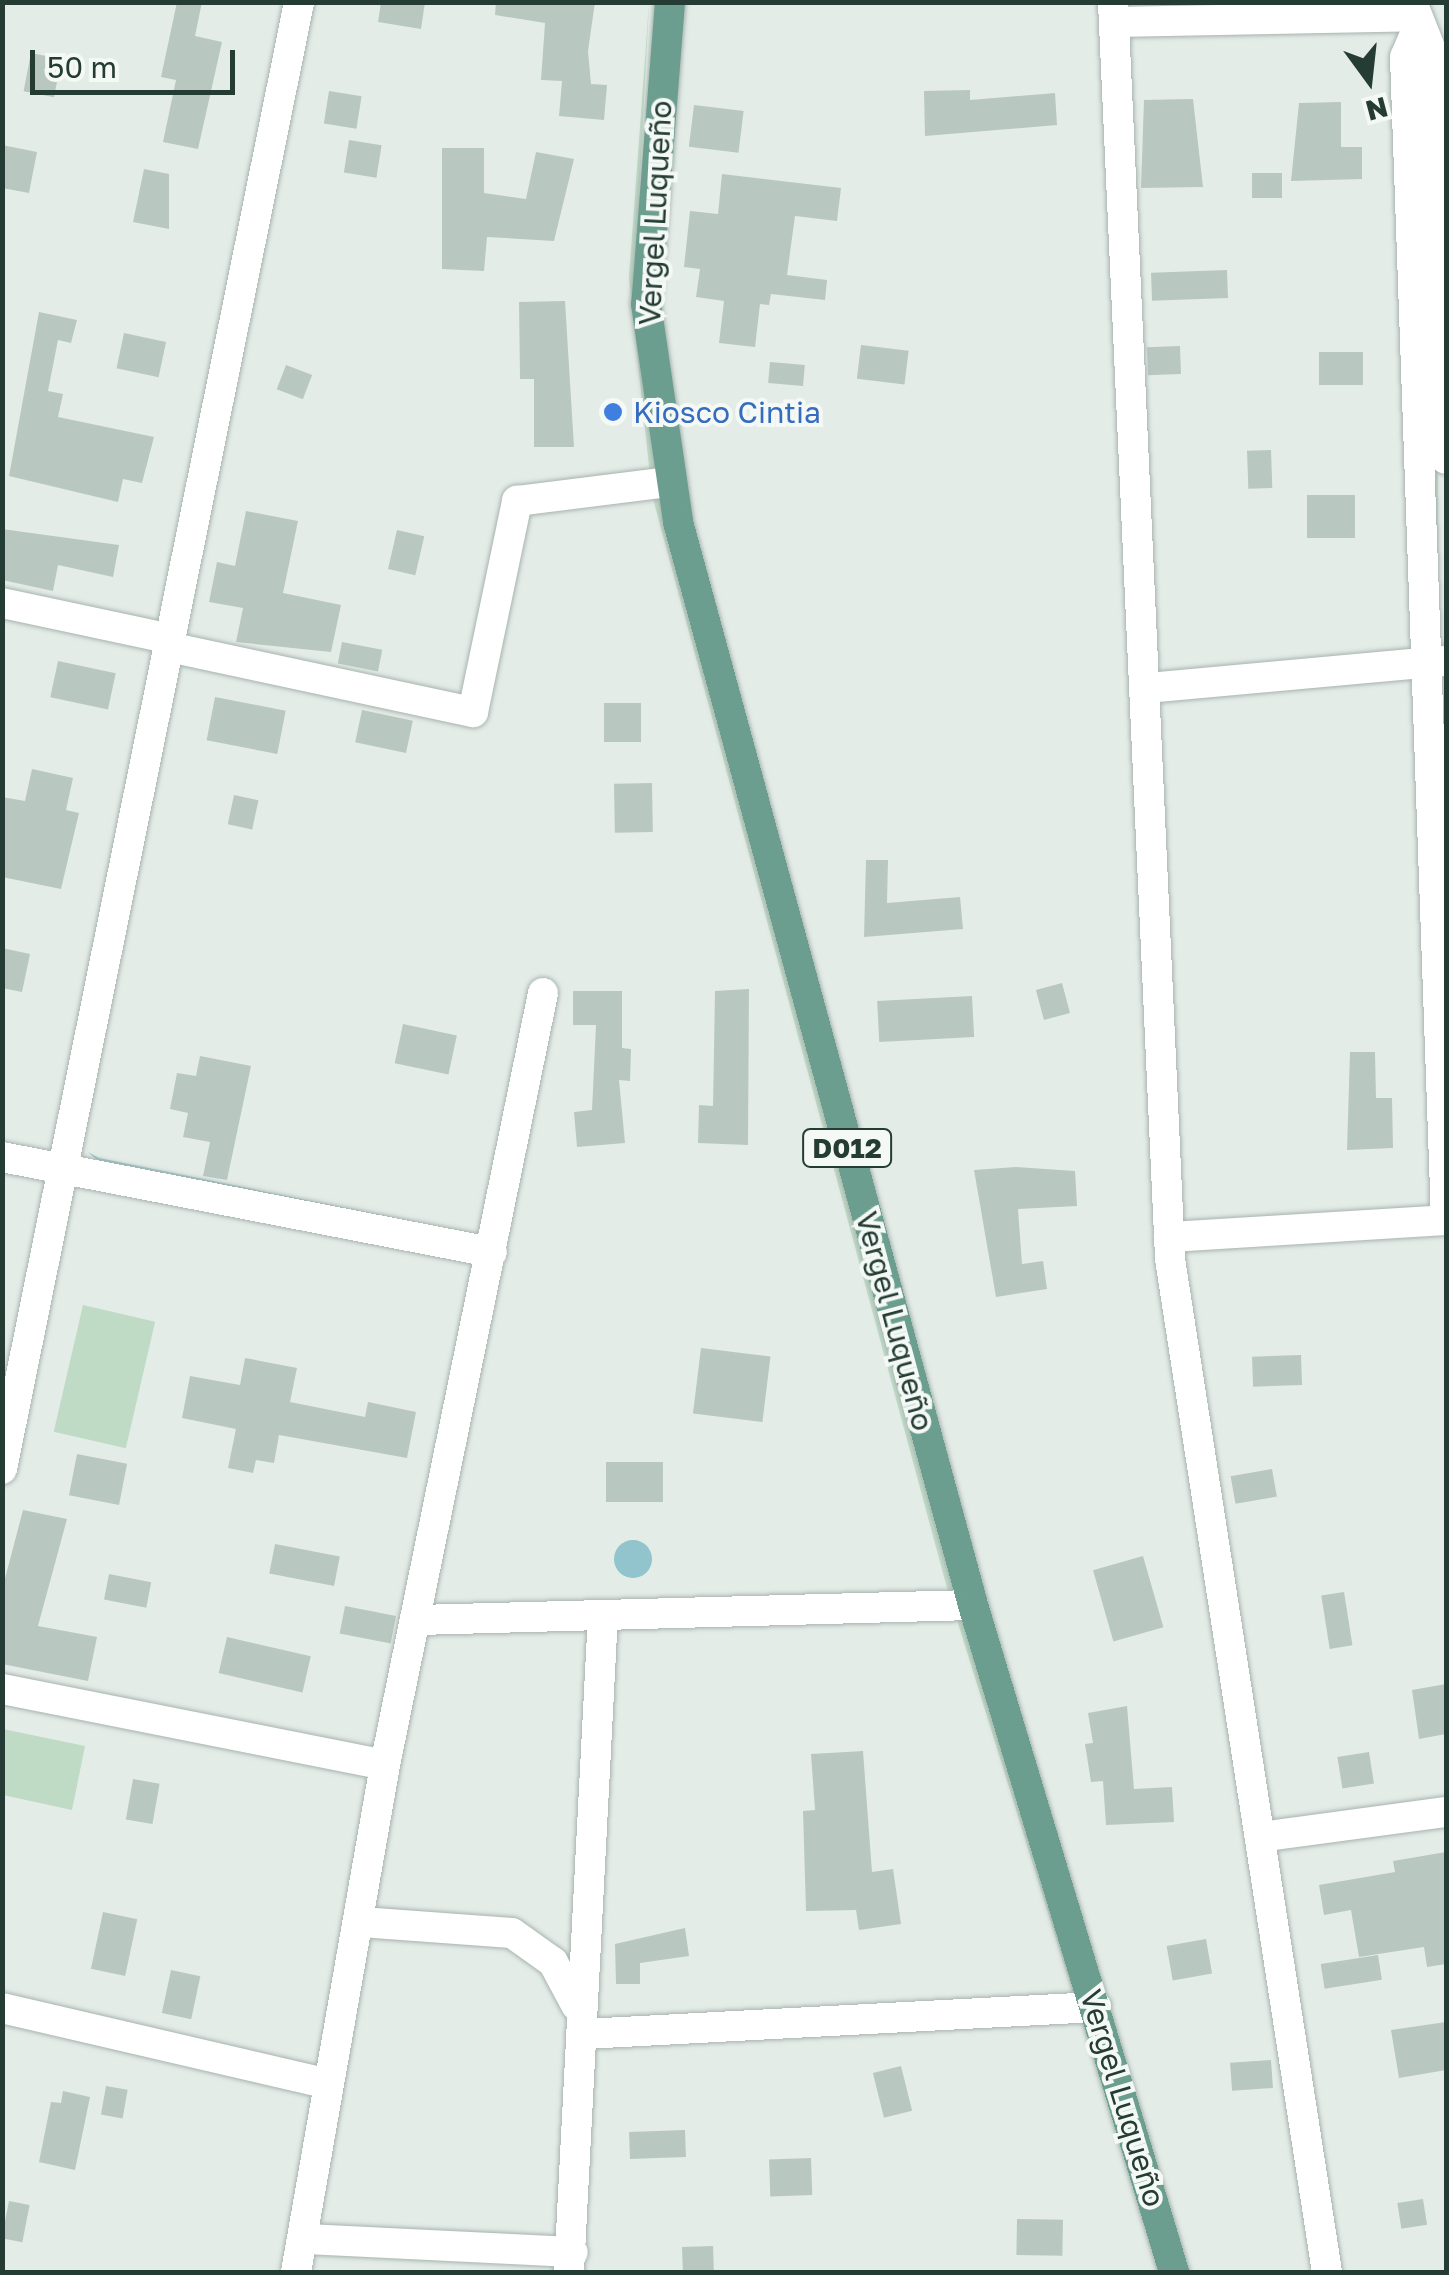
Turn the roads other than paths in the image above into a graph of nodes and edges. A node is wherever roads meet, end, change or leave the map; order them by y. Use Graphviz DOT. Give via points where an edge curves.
graph roads {
  1 [pos="299,2"];
  2 [pos="670,2"];
  3 [pos="1114,12"];
  4 [pos="1415,16"];
  5 [pos="1437,429"];
  6 [pos="1446,459"];
  7 [pos="669,482"];
  8 [pos="2,603"];
  9 [pos="170,643"];
  10 [pos="1436,661"];
  11 [pos="1147,688"];
  12 [pos="543,993"];
  13 [pos="2,1158"];
  14 [pos="63,1169"];
  15 [pos="1446,1220"];
  16 [pos="1169,1237"];
  17 [pos="492,1252"];
  18 [pos="2,1469"];
  19 [pos="974,1604"];
  20 [pos="603,1615"];
  21 [pos="418,1620"];
  22 [pos="2,1689"];
  23 [pos="385,1765"];
  24 [pos="1446,1812"];
  25 [pos="1260,1837"];
  26 [pos="360,1922"];
  27 [pos="1096,2007"];
  28 [pos="2,2008"];
  29 [pos="581,2021"];
  30 [pos="324,2083"];
  31 [pos="306,2239"];
  32 [pos="571,2262"];
  33 [pos="296,2272"];
  34 [pos="1174,2272"];
  35 [pos="1327,2272"];
  1 -- 9 [label="street"];
  2 -- 7 [label="main road, Vergel Luqueño / D012" via="646,304"];
  3 -- 4 [label="street"];
  3 -- 11 [label="street"];
  4 -- 5 [label="street" via="1433,55"];
  5 -- 6 [label="street"];
  5 -- 10 [label="street"];
  7 -- 9 [label="street" via="517,501 474,712"];
  7 -- 19 [label="main road, Vergel Luqueño / D012"];
  8 -- 9 [label="street"];
  9 -- 14 [label="street"];
  10 -- 11 [label="street"];
  10 -- 15 [label="street"];
  11 -- 16 [label="street"];
  12 -- 17 [label="street"];
  13 -- 14 [label="street"];
  14 -- 17 [label="street"];
  14 -- 18 [label="street"];
  15 -- 16 [label="street"];
  16 -- 25 [label="street"];
  17 -- 21 [label="street"];
  19 -- 20 [label="street"];
  19 -- 27 [label="main road, Vergel Luqueño / D012"];
  20 -- 21 [label="street"];
  20 -- 29 [label="street"];
  21 -- 23 [label="street"];
  22 -- 23 [label="street"];
  23 -- 26 [label="street"];
  24 -- 25 [label="street"];
  25 -- 35 [label="street"];
  26 -- 29 [label="street" via="512,1933 553,1962"];
  26 -- 30 [label="street"];
  27 -- 29 [label="street"];
  27 -- 34 [label="main road, Vergel Luqueño / D012"];
  28 -- 30 [label="street"];
  29 -- 32 [label="street"];
  30 -- 31 [label="street"];
  31 -- 32 [label="street"];
  31 -- 33 [label="street"];
}
